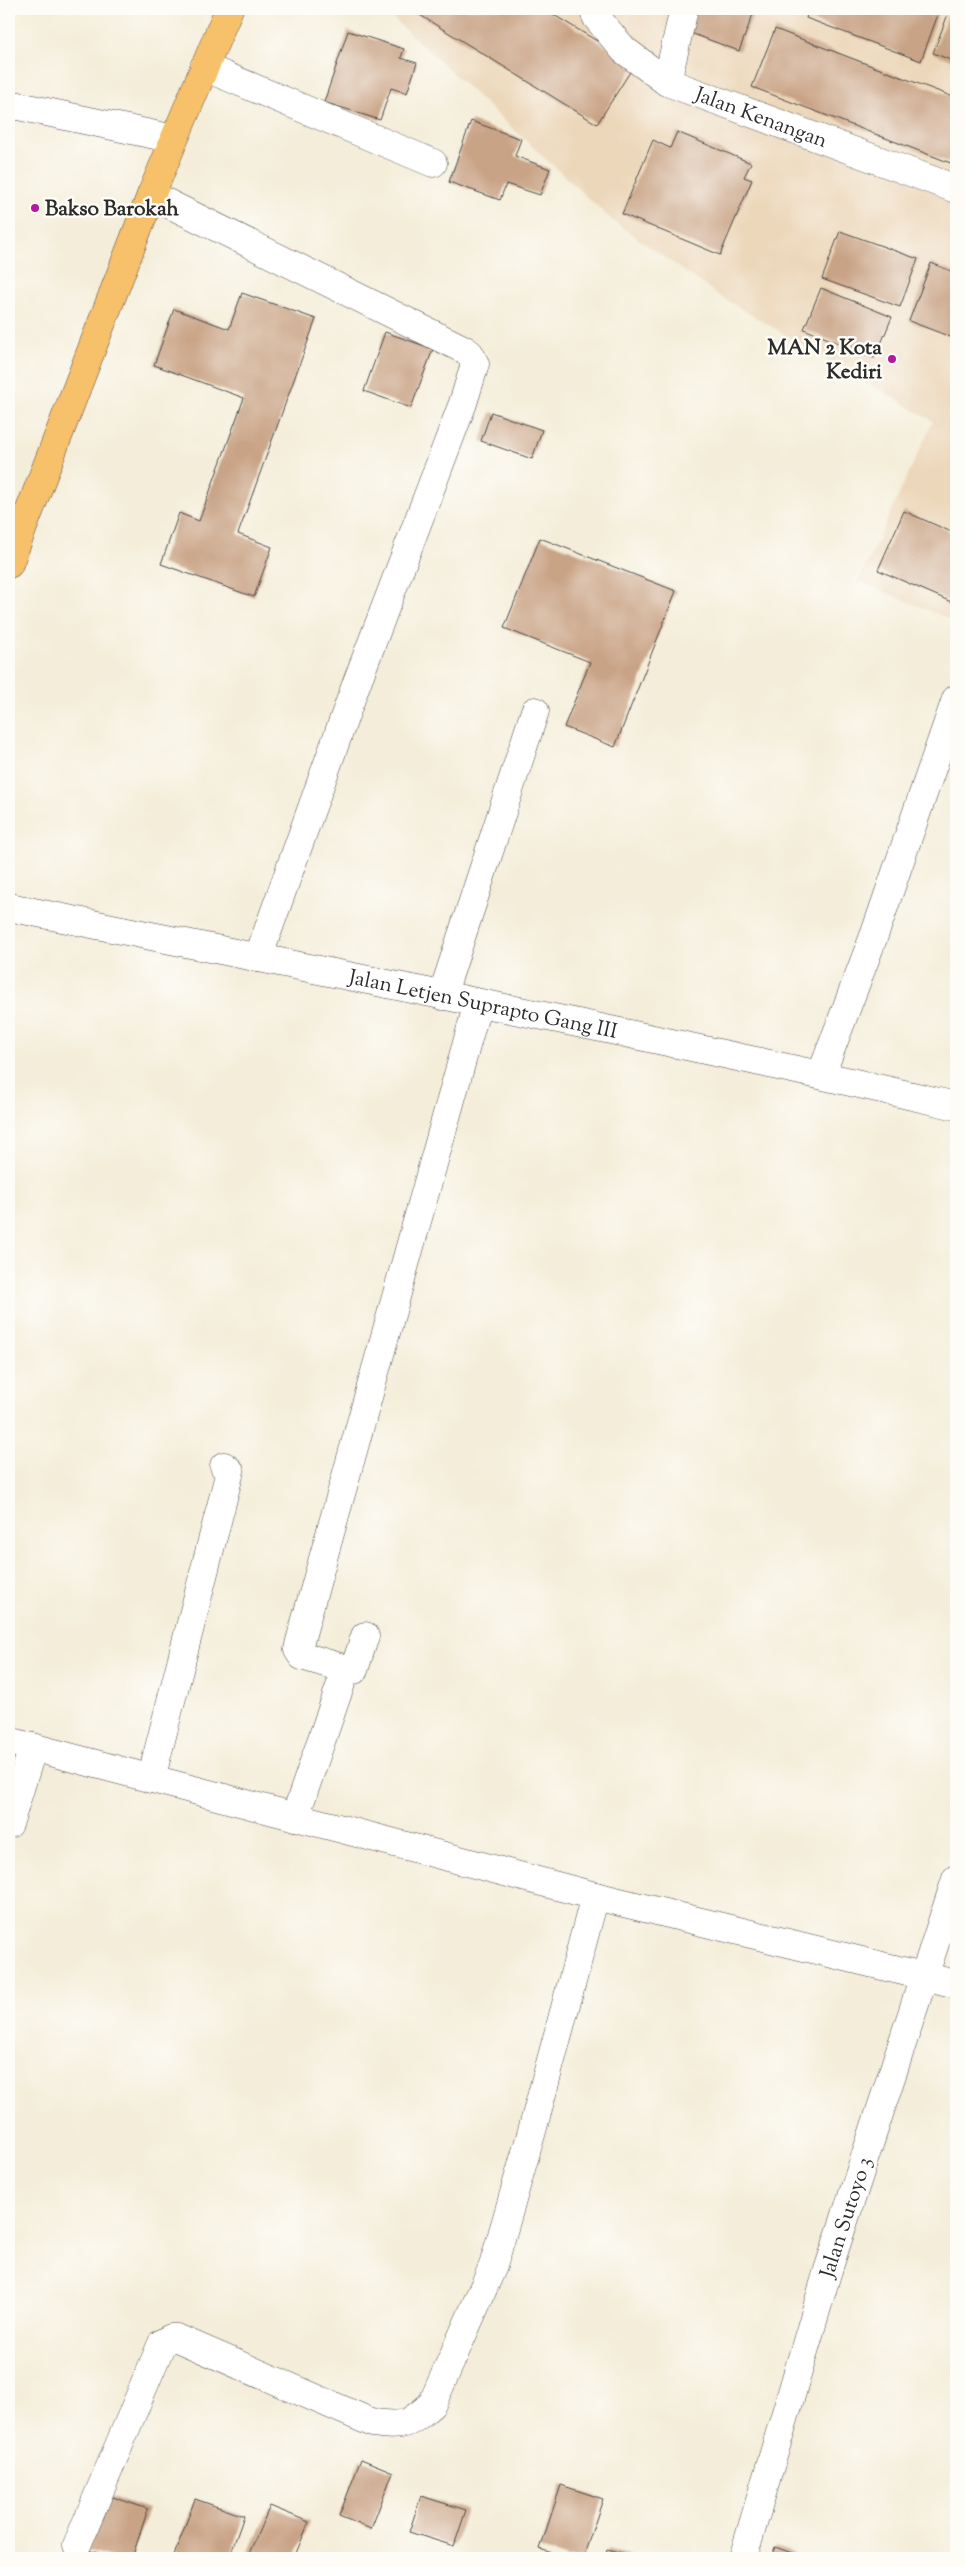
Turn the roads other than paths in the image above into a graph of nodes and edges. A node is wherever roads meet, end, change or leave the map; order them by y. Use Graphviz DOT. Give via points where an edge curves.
graph roads {
  1 [pos="229,9"];
  2 [pos="593,9"];
  3 [pos="684,9"];
  4 [pos="204,67"];
  5 [pos="667,82"];
  6 [pos="9,104"];
  7 [pos="174,139"];
  8 [pos="433,163"];
  9 [pos="956,189"];
  10 [pos="151,195"];
  11 [pos="9,564"];
  12 [pos="956,699"];
  13 [pos="535,711"];
  14 [pos="9,907"];
  15 [pos="258,958"];
  16 [pos="442,996"];
  17 [pos="478,1003"];
  18 [pos="821,1075"];
  19 [pos="956,1106"];
  20 [pos="224,1466"];
  21 [pos="365,1636"];
  22 [pos="346,1669"];
  23 [pos="21,1744"];
  24 [pos="151,1779"];
  25 [pos="295,1817"];
  26 [pos="9,1824"];
  27 [pos="956,1879"];
  28 [pos="595,1896"];
  29 [pos="926,1976"];
  30 [pos="956,1984"];
  31 [pos="77,2545"];
  32 [pos="742,2558"];
  1 -- 4 [label="main road"];
  2 -- 5 [label="street, Jalan Kenangan" via="624,50"];
  3 -- 5 [label="street"];
  4 -- 7 [label="main road"];
  4 -- 8 [label="street"];
  5 -- 9 [label="street, Jalan Kenangan"];
  6 -- 7 [label="street"];
  7 -- 10 [label="main road"];
  10 -- 11 [label="main road"];
  10 -- 15 [label="street" via="465,350 474,364 463,403 357,682"];
  12 -- 18 [label="street" via="875,933"];
  13 -- 16 [label="street"];
  14 -- 15 [label="street, Jalan Letjen Suprapto Gang III"];
  15 -- 16 [label="street, Jalan Letjen Suprapto Gang III"];
  16 -- 17 [label="street, Jalan Letjen Suprapto Gang III"];
  17 -- 18 [label="street, Jalan Letjen Suprapto Gang III"];
  17 -- 22 [label="street" via="298,1650 302,1656"];
  18 -- 19 [label="street, Jalan Letjen Suprapto Gang III"];
  20 -- 24 [label="street" via="230,1471"];
  21 -- 22 [label="street" via="354,1670"];
  22 -- 25 [label="street"];
  23 -- 24 [label="street"];
  23 -- 26 [label="street"];
  24 -- 25 [label="street"];
  25 -- 28 [label="street"];
  27 -- 29 [label="street, Jalan Sutoyo 3"];
  28 -- 29 [label="street"];
  28 -- 31 [label="street" via="493,2266 432,2404 400,2426 373,2423 177,2338 170,2338 162,2343"];
  29 -- 30 [label="street"];
  29 -- 32 [label="street, Jalan Sutoyo 3" via="828,2270"];
}
